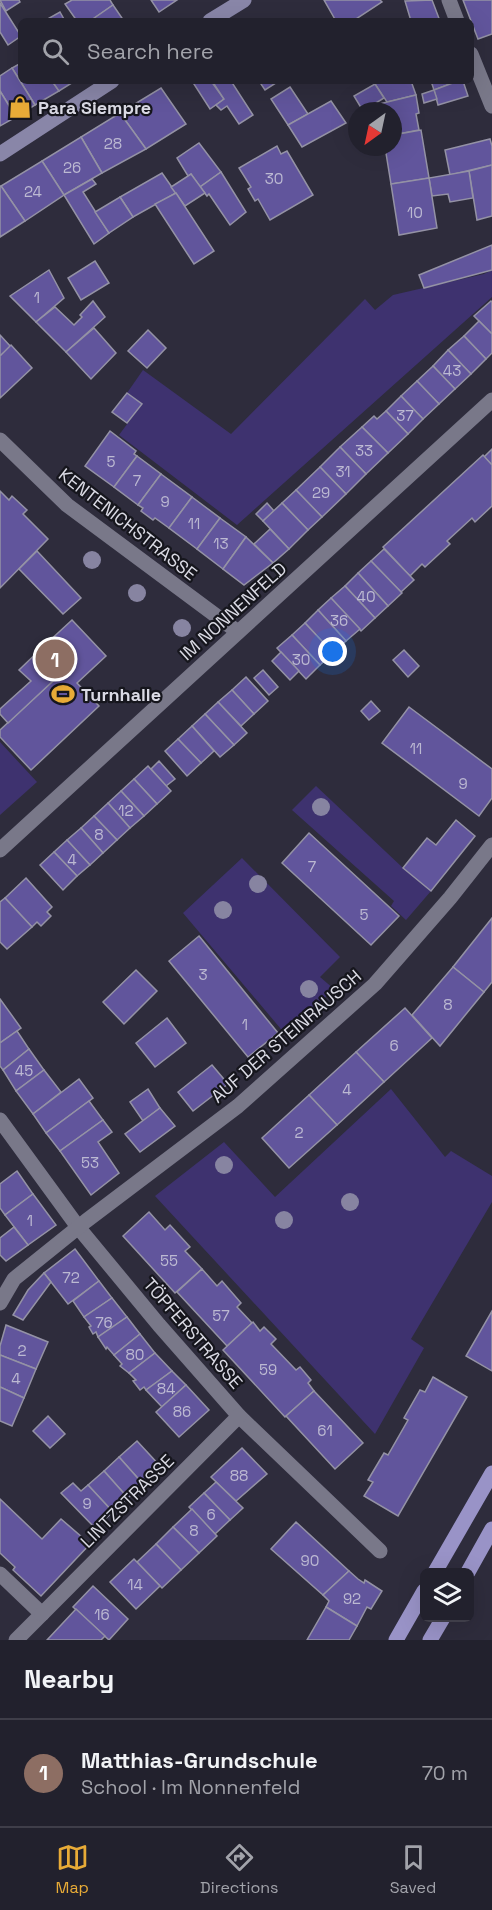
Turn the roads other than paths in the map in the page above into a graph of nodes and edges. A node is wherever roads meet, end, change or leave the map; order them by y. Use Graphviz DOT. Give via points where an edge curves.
graph roads {
  1 [pos="244,0"];
  2 [pos="449,0"];
  3 [pos="215,18"];
  4 [pos="457,18"];
  5 [pos="474,61"];
  6 [pos="107,84"];
  7 [pos="492,106"];
  8 [pos="0,154"];
  9 [pos="492,400"];
  10 [pos="0,440"];
  11 [pos="238,632"];
  12 [pos="492,845"];
  13 [pos="0,850"];
  14 [pos="0,1120"];
  15 [pos="78,1227"];
  16 [pos="0,1303"];
  17 [pos="239,1416"];
  18 [pos="492,1473"];
  19 [pos="492,1529"];
  20 [pos="380,1551"];
  21 [pos="437,1568"];
  22 [pos="470,1568"];
  23 [pos="0,1574"];
  24 [pos="420,1598"];
  25 [pos="42,1614"];
  26 [pos="440,1622"];
  27 [pos="16,1640"];
  28 [pos="396,1640"];
  29 [pos="430,1640"];
  1 -- 3 [label="main road"];
  2 -- 4 [label="street"];
  5 -- 7 [label="street"];
  6 -- 8 [label="main road"];
  9 -- 11 [label="street, IM NONNENFELD"];
  10 -- 11 [label="street, KENTENICHSTRASSE" via="67,505"];
  11 -- 13 [label="street, IM NONNENFELD"];
  12 -- 15 [label="street, AUF DER STEINRAUSCH" via="375,984 238,1106"];
  14 -- 15 [label="street, TÖPFERSTRASSE"];
  15 -- 16 [label="street, AUF DER STEINRAUSCH" via="14,1279"];
  15 -- 17 [label="street, TÖPFERSTRASSE"];
  17 -- 20 [label="street, TÖPFERSTRASSE"];
  17 -- 25 [label="street, LINTZSTRASSE"];
  18 -- 21 [label="main road"];
  19 -- 22 [label="main road"];
  23 -- 25 [label="street"];
  24 -- 28 [label="main road"];
  25 -- 27 [label="street, LINTZSTRASSE"];
  26 -- 29 [label="main road"];
}
